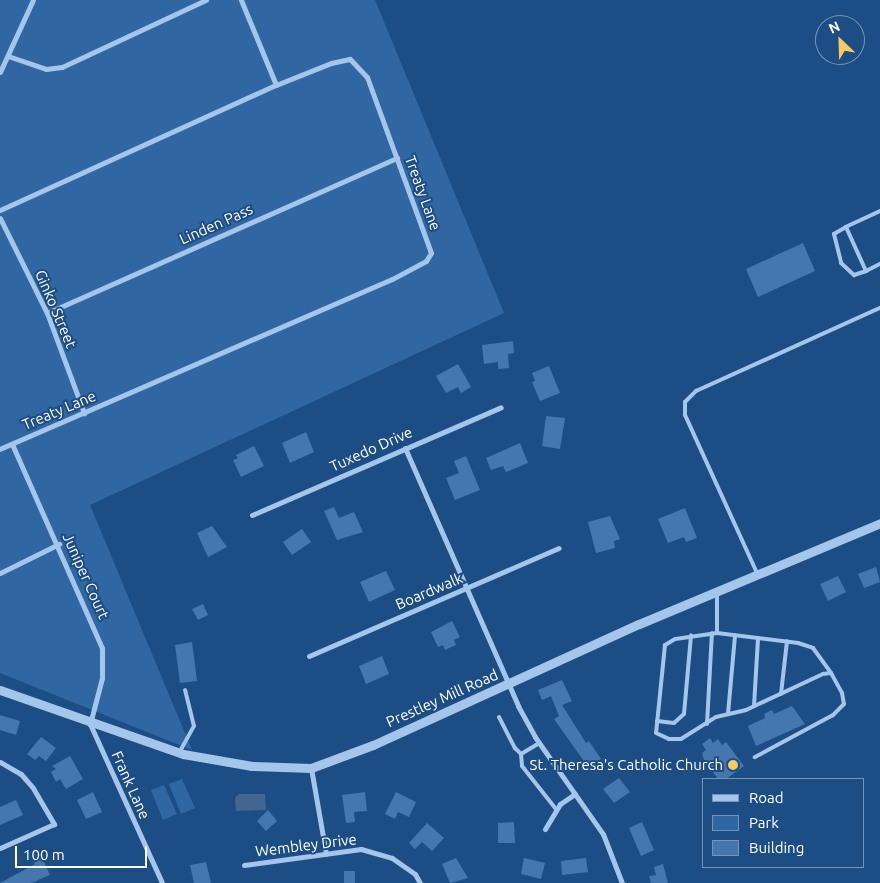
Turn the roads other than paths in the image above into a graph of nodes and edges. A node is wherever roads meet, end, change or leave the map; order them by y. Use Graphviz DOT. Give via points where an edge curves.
graph roads {
  1 [pos="34,0"];
  2 [pos="206,0"];
  3 [pos="241,0"];
  4 [pos="8,56"];
  5 [pos="0,72"];
  6 [pos="276,85"];
  7 [pos="397,158"];
  8 [pos="0,210"];
  9 [pos="880,211"];
  10 [pos="0,218"];
  11 [pos="846,226"];
  12 [pos="880,264"];
  13 [pos="866,271"];
  14 [pos="880,308"];
  15 [pos="46,313"];
  16 [pos="501,406"];
  17 [pos="84,413"];
  18 [pos="12,444"];
  19 [pos="405,448"];
  20 [pos="0,449"];
  21 [pos="252,515"];
  22 [pos="880,523"];
  23 [pos="59,544"];
  24 [pos="559,548"];
  25 [pos="0,573"];
  26 [pos="758,575"];
  27 [pos="466,589"];
  28 [pos="717,592"];
  29 [pos="715,633"];
  30 [pos="691,635"];
  31 [pos="734,635"];
  32 [pos="758,638"];
  33 [pos="787,642"];
  34 [pos="309,656"];
  35 [pos="831,673"];
  36 [pos="507,683"];
  37 [pos="0,690"];
  38 [pos="185,690"];
  39 [pos="781,694"];
  40 [pos="754,706"];
  41 [pos="728,714"];
  42 [pos="499,717"];
  43 [pos="657,722"];
  44 [pos="90,724"];
  45 [pos="707,724"];
  46 [pos="539,743"];
  47 [pos="179,753"];
  48 [pos="521,754"];
  49 [pos="755,757"];
  50 [pos="0,762"];
  51 [pos="311,768"];
  52 [pos="575,794"];
  53 [pos="556,809"];
  54 [pos="545,829"];
  55 [pos="0,848"];
  56 [pos="326,854"];
  57 [pos="244,865"];
  58 [pos="162,883"];
  59 [pos="420,883"];
  60 [pos="622,883"];
  1 -- 4 [label="street"];
  2 -- 4 [label="street" via="62,67 46,69"];
  3 -- 6 [label="street"];
  4 -- 5 [label="street"];
  6 -- 7 [label="street, Treaty Lane" via="331,63 350,60 367,77"];
  6 -- 8 [label="street, Treaty Lane"];
  7 -- 15 [label="street, Linden Pass"];
  7 -- 17 [label="street, Treaty Lane" via="431,253 426,261 392,279"];
  9 -- 11 [label="lane"];
  10 -- 15 [label="street, Ginko Street"];
  11 -- 13 [label="lane"];
  11 -- 13 [label="lane" via="834,234 841,263 854,275"];
  12 -- 13 [label="lane"];
  14 -- 26 [label="lane" via="696,391 685,402 685,415"];
  15 -- 17 [label="street, Ginko Street"];
  16 -- 19 [label="street, Tuxedo Drive"];
  17 -- 18 [label="street, Treaty Lane"];
  18 -- 20 [label="street, Treaty Lane"];
  18 -- 23 [label="street, Juniper Court"];
  19 -- 21 [label="street, Tuxedo Drive"];
  19 -- 27 [label="street"];
  22 -- 26 [label="street, Prestley Mill Road"];
  23 -- 25 [label="street"];
  23 -- 44 [label="street, Juniper Court" via="102,648 102,678"];
  24 -- 27 [label="street, Boardwalk"];
  26 -- 28 [label="street, Prestley Mill Road"];
  27 -- 34 [label="street, Boardwalk"];
  27 -- 36 [label="street"];
  28 -- 29 [label="lane"];
  28 -- 36 [label="street, Prestley Mill Road"];
  29 -- 30 [label="lane"];
  29 -- 31 [label="lane"];
  29 -- 45 [label="lane"];
  30 -- 43 [label="lane" via="675,639 665,646"];
  30 -- 43 [label="lane" via="684,714 674,723"];
  31 -- 32 [label="lane"];
  31 -- 41 [label="lane"];
  32 -- 33 [label="lane"];
  32 -- 40 [label="lane"];
  33 -- 35 [label="lane" via="813,648"];
  33 -- 39 [label="lane"];
  35 -- 39 [label="lane"];
  35 -- 49 [label="lane" via="844,704 833,715"];
  36 -- 46 [label="street"];
  36 -- 51 [label="street, Prestley Mill Road" via="373,745"];
  37 -- 44 [label="street, Prestley Mill Road"];
  38 -- 47 [label="lane" via="194,726"];
  39 -- 40 [label="lane"];
  40 -- 41 [label="lane"];
  41 -- 45 [label="lane"];
  42 -- 48 [label="lane"];
  43 -- 45 [label="lane" via="656,734 669,739 682,738"];
  44 -- 47 [label="street, Prestley Mill Road"];
  44 -- 58 [label="street, Frank Lane"];
  46 -- 48 [label="lane"];
  46 -- 52 [label="street"];
  47 -- 51 [label="street, Prestley Mill Road" via="252,766"];
  48 -- 53 [label="lane" via="522,766"];
  50 -- 55 [label="street" via="21,774 54,824"];
  51 -- 56 [label="street"];
  52 -- 53 [label="street"];
  52 -- 60 [label="street" via="603,834"];
  53 -- 54 [label="street"];
  56 -- 57 [label="street, Wembley Drive"];
  56 -- 59 [label="street, Wembley Drive" via="361,849 392,858 416,874"];
}
